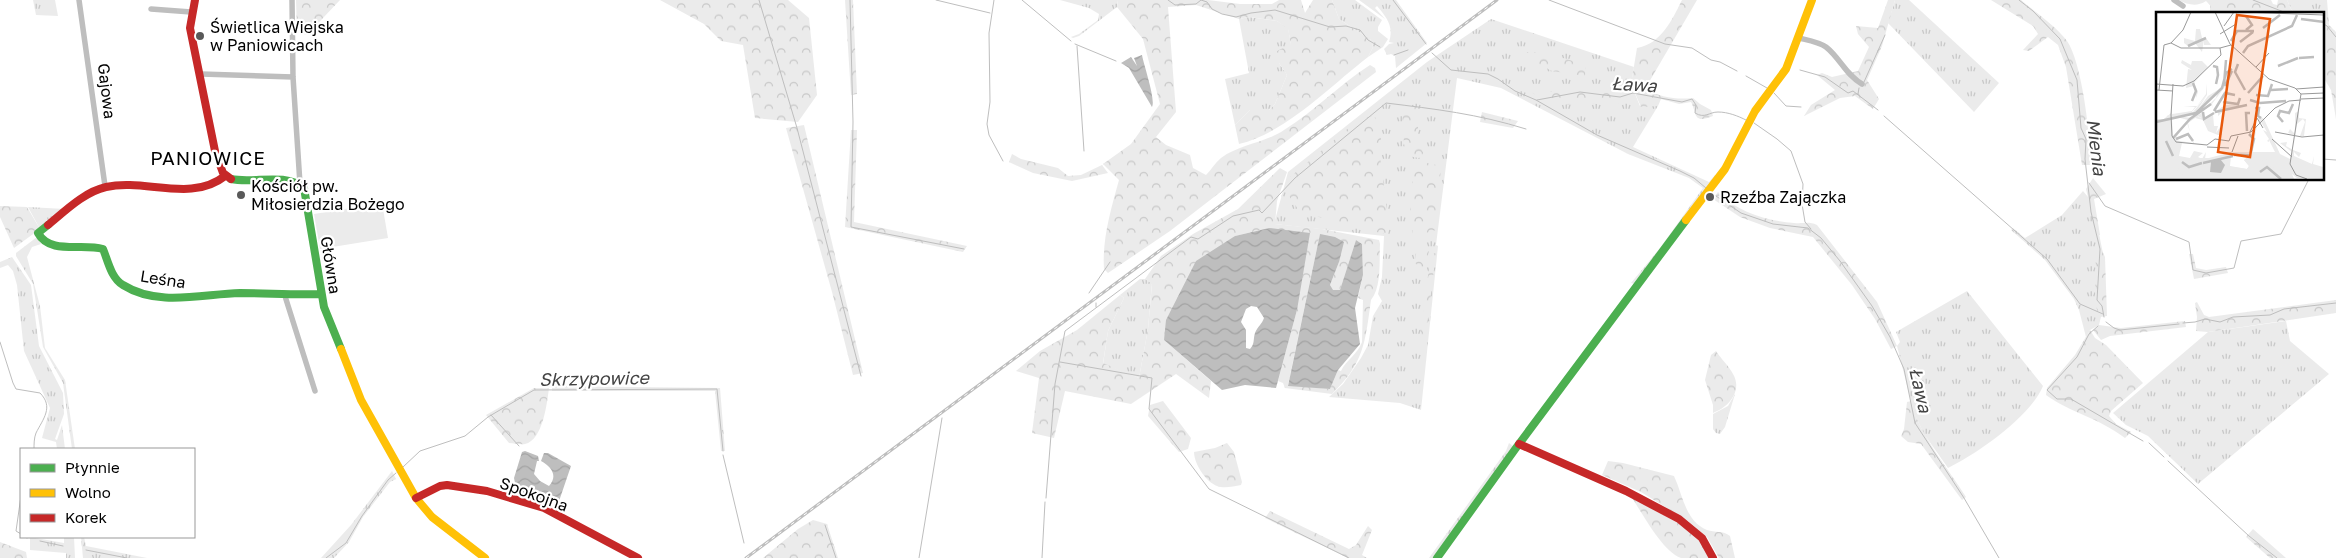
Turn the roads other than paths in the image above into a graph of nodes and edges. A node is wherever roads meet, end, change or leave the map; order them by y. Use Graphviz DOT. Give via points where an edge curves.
graph roads {
  1 [pos="79,0"];
  2 [pos="195,0"];
  3 [pos="292,0"];
  4 [pos="1812,0"];
  5 [pos="2174,0"];
  6 [pos="2183,6"];
  7 [pos="151,10"];
  8 [pos="191,12"];
  9 [pos="1799,38"];
  10 [pos="201,74"];
  11 [pos="293,76"];
  12 [pos="1862,84"];
  13 [pos="225,176"];
  14 [pos="300,184"];
  15 [pos="105,186"];
  16 [pos="284,293"];
  17 [pos="321,294"];
  18 [pos="314,391"];
  19 [pos="1519,444"];
  20 [pos="416,498"];
  21 [pos="486,558"];
  22 [pos="638,558"];
  23 [pos="1437,558"];
  24 [pos="1713,558"];
  1 -- 15 [label="street, Gajowa"];
  2 -- 8 [label="street"];
  3 -- 11 [label="street"];
  4 -- 9 [label="street"];
  5 -- 6 [label="street"];
  7 -- 8 [label="street"];
  8 -- 10 [label="street" via="190,28"];
  9 -- 12 [label="street" via="1824,46 1851,77"];
  9 -- 19 [label="street" via="1783,74 1755,111 1735,151 1709,191"];
  10 -- 11 [label="street"];
  10 -- 13 [label="street" via="216,151"];
  11 -- 14 [label="street"];
  13 -- 14 [label="street" via="237,180"];
  13 -- 15 [label="street" via="218,183 200,188"];
  14 -- 17 [label="street, Główna" via="307,200"];
  15 -- 16 [label="street, Leśna" via="38,233 44,243 93,245 103,249 118,281 144,294 189,298 218,293"];
  16 -- 17 [label="street, Leśna"];
  16 -- 18 [label="street"];
  17 -- 20 [label="street, Główna" via="361,400"];
  19 -- 23 [label="street"];
  19 -- 24 [label="street" via="1626,491 1679,519 1702,538"];
  20 -- 21 [label="street, Główna" via="432,516"];
  20 -- 22 [label="street, Spokojna" via="447,485 509,497 544,508"];
}
